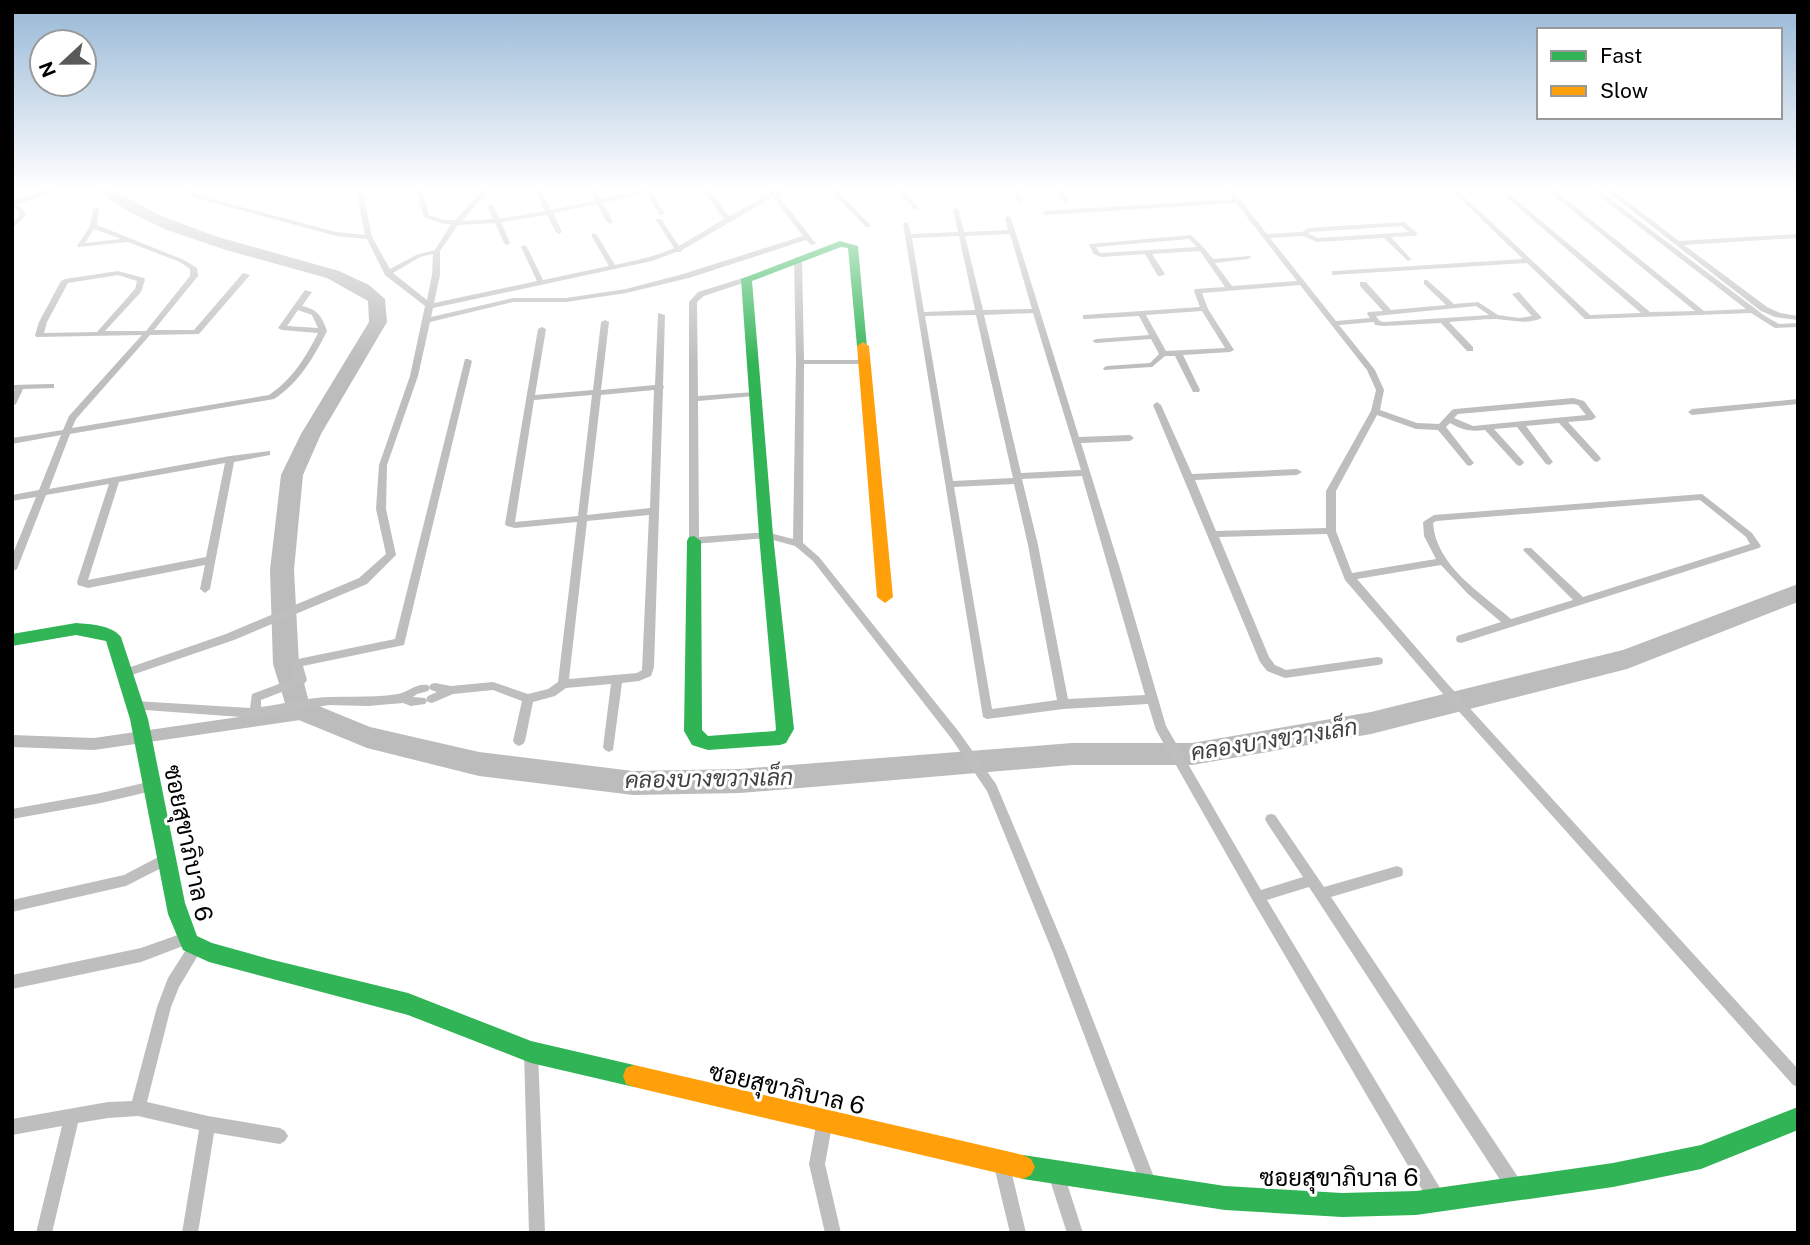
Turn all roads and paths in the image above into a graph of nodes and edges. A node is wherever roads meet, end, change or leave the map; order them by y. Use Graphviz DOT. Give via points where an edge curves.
graph roads {
  1 [pos="145,247"];
  2 [pos="374,247"];
  3 [pos="439,247"];
  4 [pos="524,247"];
  5 [pos="601,247"];
  6 [pos="677,247"];
  7 [pos="685,247"];
  8 [pos="776,247"];
  9 [pos="832,247"];
  10 [pos="853,247"];
  11 [pos="911,247"];
  12 [pos="962,247"];
  13 [pos="1016,247"];
  14 [pos="1093,247"];
  15 [pos="1151,247"];
  16 [pos="1274,247"];
  17 [pos="1397,247"];
  18 [pos="1515,247"];
  19 [pos="1568,247"];
  20 [pos="1621,247"];
  21 [pos="1669,247"];
  22 [pos="1685,247"];
  23 [pos="1202,248"];
  24 [pos="437,250"];
  25 [pos="679,251"];
  26 [pos="1152,251"];
  27 [pos="1248,257"];
  28 [pos="1408,259"];
  29 [pos="798,260"];
  30 [pos="1211,261"];
  31 [pos="1530,261"];
  32 [pos="613,267"];
  33 [pos="388,273"];
  34 [pos="1161,274"];
  35 [pos="1335,274"];
  36 [pos="246,275"];
  37 [pos="746,279"];
  38 [pos="1427,282"];
  39 [pos="1302,283"];
  40 [pos="541,284"];
  41 [pos="1363,284"];
  42 [pos="510,288"];
  43 [pos="1230,288"];
  44 [pos="308,292"];
  45 [pos="1516,294"];
  46 [pos="513,300"];
  47 [pos="430,306"];
  48 [pos="1452,306"];
  49 [pos="296,308"];
  50 [pos="1205,309"];
  51 [pos="1035,311"];
  52 [pos="1388,311"];
  53 [pos="1752,311"];
  54 [pos="979,312"];
  55 [pos="1141,313"];
  56 [pos="1702,313"];
  57 [pos="921,314"];
  58 [pos="661,315"];
  59 [pos="1648,315"];
  60 [pos="1086,317"];
  61 [pos="1496,317"];
  62 [pos="1798,317"];
  63 [pos="1374,318"];
  64 [pos="427,320"];
  65 [pos="1443,320"];
  66 [pos="1334,321"];
  67 [pos="605,322"];
  68 [pos="1798,325"];
  69 [pos="542,329"];
  70 [pos="323,331"];
  71 [pos="148,333"];
  72 [pos="99,334"];
  73 [pos="1153,337"];
  74 [pos="1096,341"];
  75 [pos="1470,349"];
  76 [pos="1163,354"];
  77 [pos="1178,354"];
  78 [pos="468,361"];
  79 [pos="800,362"];
  80 [pos="864,362"];
  81 [pos="1107,368"];
  82 [pos="51,386"];
  83 [pos="16,387"];
  84 [pos="660,387"];
  85 [pos="1196,390"];
  86 [pos="596,393"];
  87 [pos="754,394"];
  88 [pos="532,398"];
  89 [pos="693,399"];
  90 [pos="1798,401"];
  91 [pos="12,404"];
  92 [pos="1157,405"];
  93 [pos="1376,408"];
  94 [pos="1692,412"];
  95 [pos="1449,419"];
  96 [pos="1562,421"];
  97 [pos="1520,425"];
  98 [pos="1441,427"];
  99 [pos="1488,428"];
  100 [pos="66,432"];
  101 [pos="1130,438"];
  102 [pos="1076,440"];
  103 [pos="12,441"];
  104 [pos="267,453"];
  105 [pos="230,459"];
  106 [pos="1597,459"];
  107 [pos="1549,462"];
  108 [pos="1470,463"];
  109 [pos="1520,463"];
  110 [pos="1297,471"];
  111 [pos="1086,474"];
  112 [pos="1190,477"];
  113 [pos="1018,479"];
  114 [pos="115,480"];
  115 [pos="949,484"];
  116 [pos="41,492"];
  117 [pos="12,498"];
  118 [pos="655,511"];
  119 [pos="582,518"];
  120 [pos="1331,531"];
  121 [pos="1214,534"];
  122 [pos="766,535"];
  123 [pos="694,541"];
  124 [pos="798,544"];
  125 [pos="1528,550"];
  126 [pos="210,560"];
  127 [pos="1440,562"];
  128 [pos="12,569"];
  129 [pos="1349,577"];
  130 [pos="205,589"];
  131 [pos="885,597"];
  132 [pos="1581,601"];
  133 [pos="1510,624"];
  134 [pos="1461,639"];
  135 [pos="12,640"];
  136 [pos="1378,661"];
  137 [pos="126,673"];
  138 [pos="617,679"];
  139 [pos="563,684"];
  140 [pos="528,699"];
  141 [pos="1152,699"];
  142 [pos="1063,704"];
  143 [pos="136,710"];
  144 [pos="255,713"];
  145 [pos="519,741"];
  146 [pos="609,747"];
  147 [pos="152,786"];
  148 [pos="12,814"];
  149 [pos="1271,819"];
  150 [pos="166,859"];
  151 [pos="1397,872"];
  152 [pos="1312,880"];
  153 [pos="1321,894"];
  154 [pos="1258,897"];
  155 [pos="12,906"];
  156 [pos="191,942"];
  157 [pos="12,982"];
  158 [pos="531,1052"];
  159 [pos="1798,1080"];
  160 [pos="138,1108"];
  161 [pos="72,1117"];
  162 [pos="1798,1118"];
  163 [pos="825,1120"];
  164 [pos="208,1124"];
  165 [pos="12,1126"];
  166 [pos="280,1136"];
  167 [pos="1001,1162"];
  168 [pos="1055,1172"];
  169 [pos="1150,1188"];
  170 [pos="1516,1189"];
  171 [pos="1437,1199"];
  172 [pos="44,1233"];
  173 [pos="190,1233"];
  174 [pos="537,1233"];
  175 [pos="833,1233"];
  176 [pos="1018,1233"];
  177 [pos="1075,1233"];
  1 -- 71 [label="street" via="182,261 193,268 194,276"];
  2 -- 33 [label="street"];
  3 -- 24 [label="street"];
  4 -- 40 [label="street"];
  5 -- 32 [label="street"];
  6 -- 25 [label="street"];
  7 -- 25 [label="street"];
  8 -- 46 [label="street" via="626,291 566,300"];
  9 -- 29 [label="street"];
  10 -- 80 [label="street"];
  11 -- 57 [label="street"];
  12 -- 54 [label="street"];
  13 -- 51 [label="street"];
  14 -- 26 [label="street" via="1101,255"];
  15 -- 26 [label="street"];
  16 -- 39 [label="street"];
  17 -- 28 [label="street"];
  18 -- 31 [label="street"];
  19 -- 59 [label="street"];
  20 -- 56 [label="street"];
  21 -- 53 [label="street"];
  22 -- 62 [label="street" via="1764,309"];
  23 -- 26 [label="street"];
  23 -- 30 [label="street"];
  24 -- 33 [label="street"];
  24 -- 47 [label="street"];
  25 -- 32 [label="street"];
  26 -- 34 [label="street"];
  27 -- 30 [label="street"];
  29 -- 37 [label="street"];
  29 -- 79 [label="street"];
  30 -- 43 [label="street"];
  31 -- 35 [label="street"];
  31 -- 59 [label="street" via="1588,317"];
  32 -- 40 [label="street"];
  33 -- 47 [label="street"];
  36 -- 71 [label="street" via="199,331"];
  37 -- 87 [label="street"];
  37 -- 89 [label="street" via="701,294 694,302"];
  38 -- 48 [label="street"];
  39 -- 43 [label="street"];
  39 -- 66 [label="street"];
  40 -- 42 [label="street"];
  41 -- 52 [label="street"];
  42 -- 46 [label="street"];
  42 -- 47 [label="street"];
  43 -- 50 [label="street" via="1198,291"];
  44 -- 49 [label="street"];
  45 -- 61 [label="street" via="1537,319"];
  46 -- 64 [label="street"];
  47 -- 64 [label="street"];
  48 -- 52 [label="street"];
  48 -- 61 [label="street" via="1481,305"];
  49 -- 70 [label="street" via="313,310"];
  49 -- 70 [label="street" via="283,330"];
  50 -- 55 [label="street"];
  50 -- 77 [label="street" via="1230,350"];
  51 -- 54 [label="street"];
  51 -- 102 [label="street"];
  52 -- 63 [label="street" via="1374,312"];
  53 -- 56 [label="street"];
  53 -- 68 [label="street" via="1778,326"];
  54 -- 57 [label="street"];
  54 -- 113 [label="street"];
  55 -- 60 [label="street"];
  55 -- 73 [label="street"];
  56 -- 59 [label="street"];
  57 -- 115 [label="street"];
  58 -- 84 [label="street"];
  61 -- 65 [label="street"];
  63 -- 65 [label="street" via="1384,324"];
  63 -- 66 [label="street"];
  64 -- 137 [label="street" via="414,376 383,465 381,509 391,555 363,581 230,637"];
  65 -- 75 [label="street"];
  66 -- 93 [label="street" via="1377,382 1380,397"];
  67 -- 86 [label="street"];
  69 -- 88 [label="street"];
  70 -- 100 [label="street" via="285,388 271,397"];
  71 -- 72 [label="street"];
  71 -- 100 [label="street" via="78,410"];
  72 -- 72 [label="street" via="39,333 66,281 118,274 141,280 138,290"];
  73 -- 74 [label="street"];
  73 -- 76 [label="street"];
  76 -- 77 [label="street"];
  76 -- 81 [label="street" via="1152,365"];
  77 -- 85 [label="street"];
  78 -- 144 [label="street" via="400,642 298,663 302,678 256,697"];
  79 -- 80 [label="street"];
  79 -- 124 [label="street"];
  80 -- 131 [label="street"];
  82 -- 83 [label="street"];
  83 -- 91 [label="street"];
  84 -- 86 [label="street"];
  84 -- 118 [label="street"];
  86 -- 88 [label="street"];
  86 -- 119 [label="street"];
  87 -- 89 [label="street"];
  87 -- 122 [label="street"];
  88 -- 119 [label="street" via="509,522"];
  89 -- 123 [label="street"];
  90 -- 94 [label="street"];
  92 -- 112 [label="street"];
  93 -- 98 [label="street" via="1416,426"];
  93 -- 120 [label="street" via="1331,491"];
  95 -- 96 [label="street" via="1460,411 1573,401 1592,416"];
  95 -- 98 [label="street"];
  95 -- 99 [label="street" via="1464,427"];
  96 -- 97 [label="street"];
  96 -- 106 [label="street"];
  97 -- 99 [label="street"];
  97 -- 107 [label="street"];
  98 -- 108 [label="street"];
  99 -- 109 [label="street"];
  100 -- 103 [label="street"];
  100 -- 116 [label="street"];
  101 -- 102 [label="street"];
  102 -- 111 [label="street"];
  104 -- 105 [label="street"];
  105 -- 114 [label="street"];
  105 -- 126 [label="street"];
  110 -- 112 [label="street"];
  111 -- 113 [label="street"];
  111 -- 141 [label="street"];
  112 -- 121 [label="street"];
  113 -- 115 [label="street"];
  113 -- 142 [label="street"];
  114 -- 116 [label="street"];
  114 -- 126 [label="street" via="82,582"];
  115 -- 142 [label="street" via="986,714"];
  116 -- 117 [label="street"];
  116 -- 128 [label="street"];
  118 -- 119 [label="street"];
  118 -- 138 [label="street" via="651,658 643,676"];
  119 -- 139 [label="street"];
  120 -- 121 [label="street"];
  120 -- 129 [label="street"];
  121 -- 136 [label="street" via="1271,668 1285,674"];
  122 -- 123 [label="street"];
  122 -- 123 [label="street" via="785,729 780,738 768,740 708,743 698,740 694,731"];
  122 -- 124 [label="street"];
  124 -- 169 [label="street" via="816,559 992,788"];
  125 -- 132 [label="street"];
  126 -- 130 [label="street"];
  127 -- 129 [label="street"];
  127 -- 132 [label="street" via="1427,529 1434,517 1702,497 1756,546"];
  127 -- 133 [label="street"];
  129 -- 159 [label="street"];
  132 -- 133 [label="street"];
  133 -- 134 [label="street"];
  135 -- 137 [label="street, ซอยสุขาภิบาล 6" via="100,628 113,637"];
  137 -- 143 [label="street, ซอยสุขาภิบาล 6"];
  138 -- 139 [label="street"];
  138 -- 146 [label="street"];
  139 -- 140 [label="street" via="551,693"];
  140 -- 144 [label="street" via="493,686 428,694 411,702 405,698 328,701"];
  140 -- 145 [label="street"];
  141 -- 142 [label="street"];
  141 -- 154 [label="street" via="1160,727"];
  143 -- 144 [label="street"];
  143 -- 147 [label="street, ซอยสุขาภิบาล 6"];
  147 -- 148 [label="street"];
  147 -- 150 [label="street, ซอยสุขาภิบาล 6"];
  149 -- 152 [label="street"];
  150 -- 155 [label="street" via="126,880"];
  150 -- 156 [label="street, ซอยสุขาภิบาล 6"];
  151 -- 153 [label="street"];
  152 -- 153 [label="street"];
  152 -- 154 [label="street"];
  153 -- 170 [label="street"];
  154 -- 171 [label="street"];
  156 -- 157 [label="street"];
  156 -- 158 [label="street, ซอยสุขาภิบาล 6" via="269,969 408,1003"];
  156 -- 160 [label="street" via="164,1007"];
  158 -- 163 [label="street, ซอยสุขาภิบาล 6"];
  158 -- 174 [label="street"];
  160 -- 161 [label="street"];
  160 -- 164 [label="street"];
  161 -- 165 [label="street"];
  161 -- 172 [label="street"];
  162 -- 170 [label="street, ซอยสุขาภิบาล 6" via="1701,1157"];
  163 -- 167 [label="street, ซอยสุขาภิบาล 6"];
  163 -- 175 [label="street" via="817,1164"];
  164 -- 166 [label="street"];
  164 -- 173 [label="street"];
  167 -- 168 [label="street, ซอยสุขาภิบาล 6"];
  167 -- 176 [label="street"];
  168 -- 169 [label="street, ซอยสุขาภิบาล 6"];
  168 -- 177 [label="street"];
  169 -- 171 [label="street, ซอยสุขาภิบาล 6" via="1342,1205"];
  170 -- 171 [label="street, ซอยสุขาภิบาล 6"];
}
